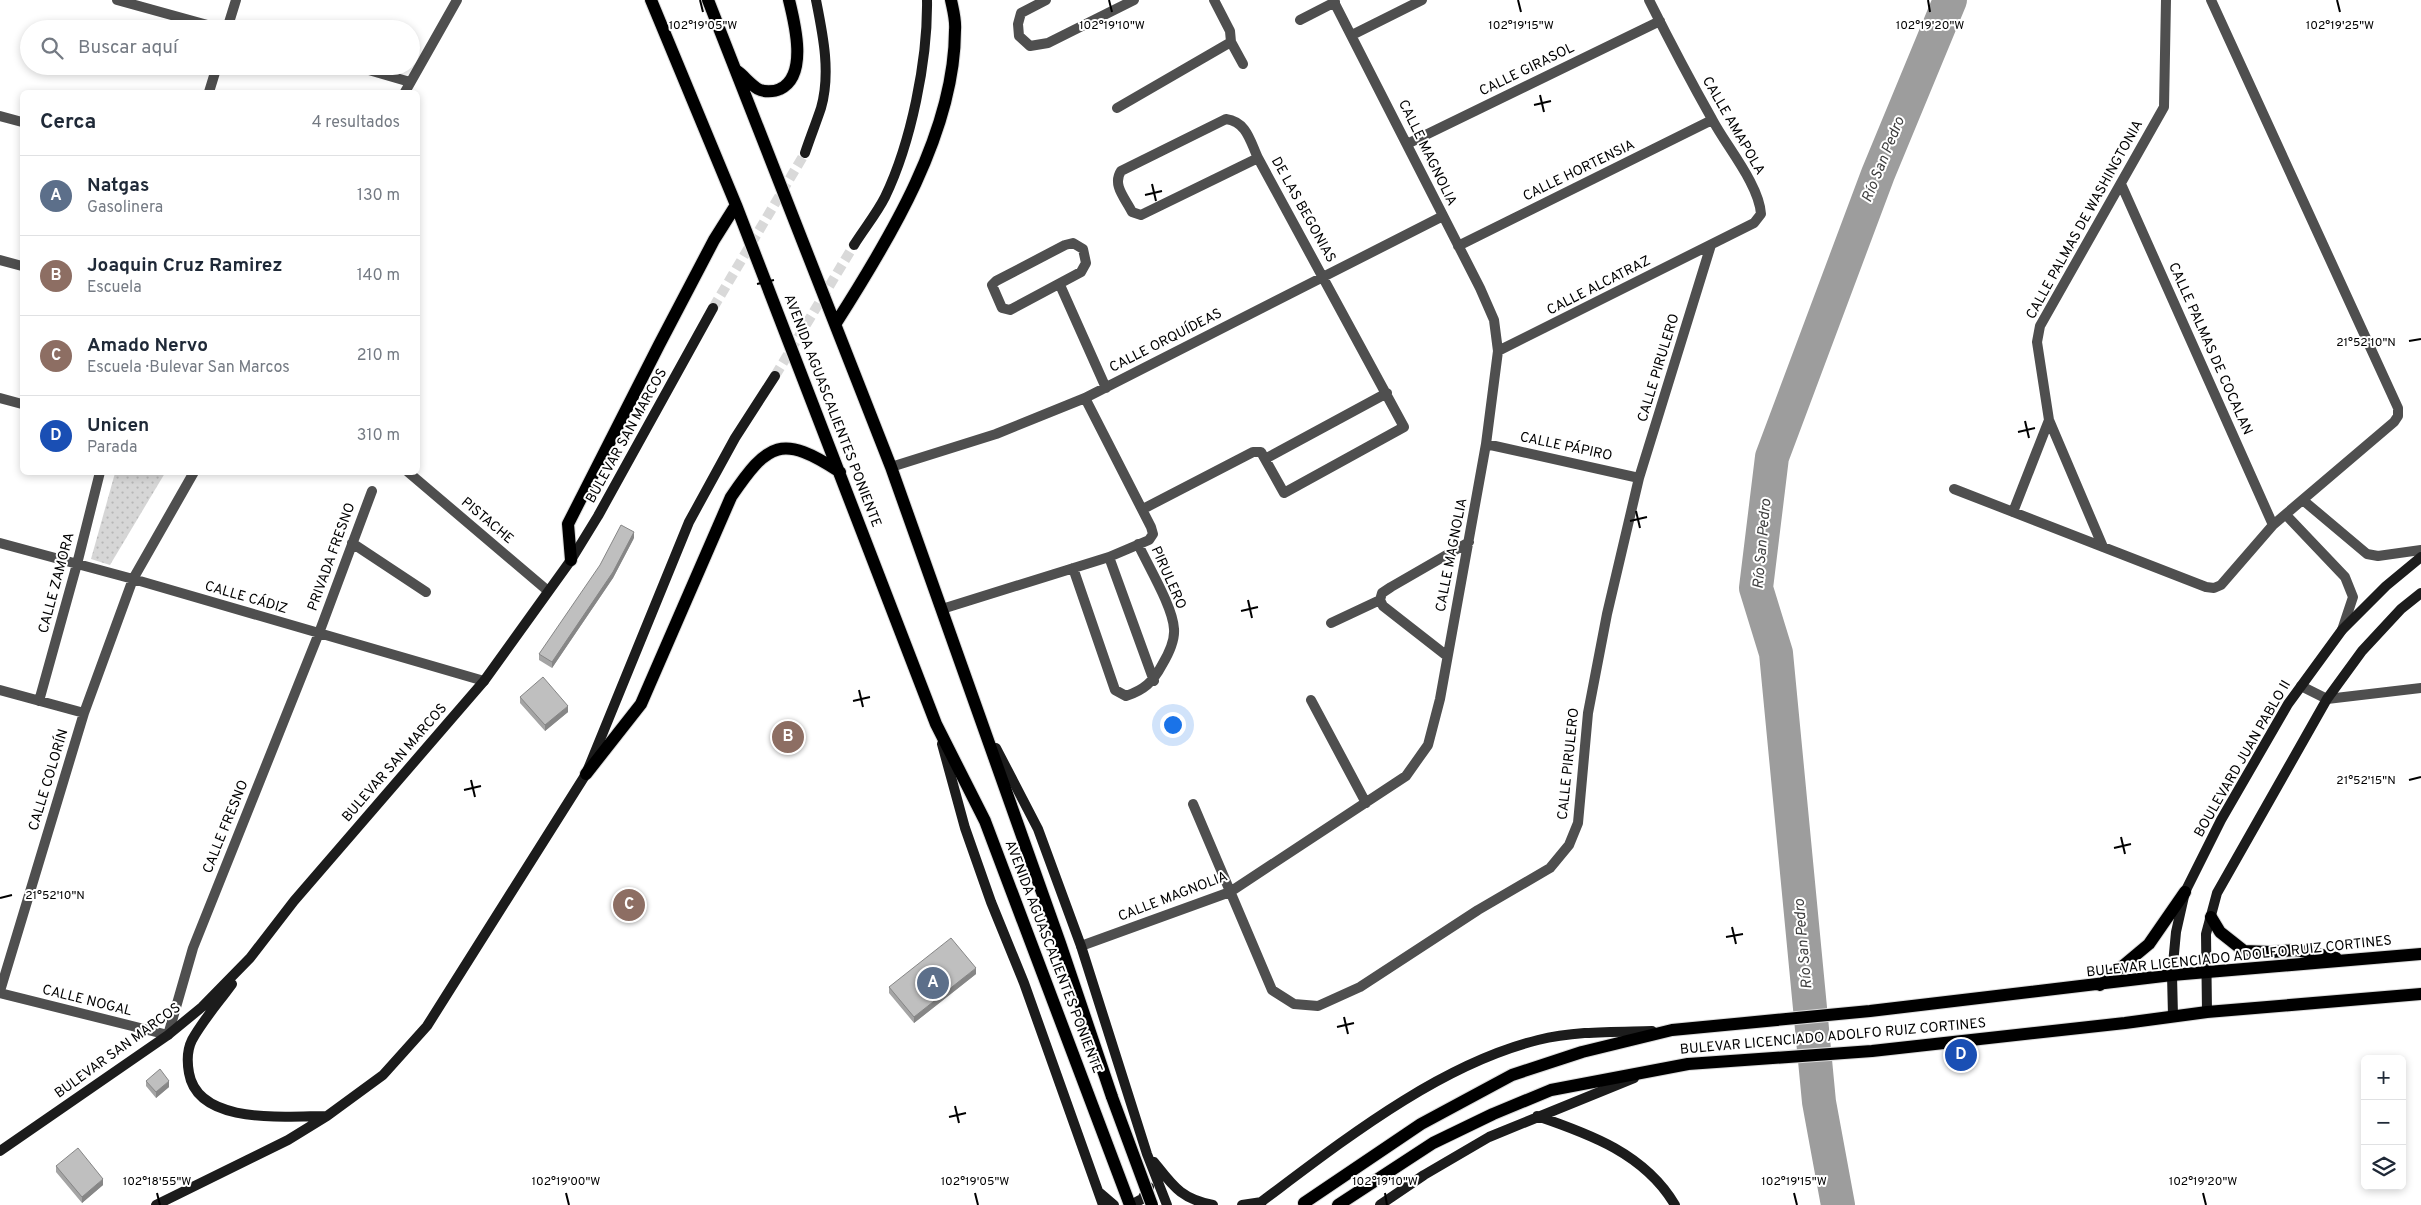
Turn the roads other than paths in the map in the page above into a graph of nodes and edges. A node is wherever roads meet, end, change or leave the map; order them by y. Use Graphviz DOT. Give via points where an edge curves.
graph roads {
  1 [pos="117,0"];
  2 [pos="236,0"];
  3 [pos="457,0"];
  4 [pos="651,0"];
  5 [pos="708,0"];
  6 [pos="789,0"];
  7 [pos="816,0"];
  8 [pos="927,0"];
  9 [pos="951,0"];
  10 [pos="1046,0"];
  11 [pos="1134,0"];
  12 [pos="1214,0"];
  13 [pos="1422,0"];
  14 [pos="1650,0"];
  15 [pos="2166,0"];
  16 [pos="2211,0"];
  17 [pos="1334,1"];
  18 [pos="189,20"];
  19 [pos="230,20"];
  20 [pos="1300,20"];
  21 [pos="1660,21"];
  22 [pos="1352,35"];
  23 [pos="1231,42"];
  24 [pos="1243,64"];
  25 [pos="420,65"];
  26 [pos="735,69"];
  27 [pos="214,75"];
  28 [pos="386,75"];
  29 [pos="414,75"];
  30 [pos="410,82"];
  31 [pos="210,90"];
  32 [pos="405,90"];
  33 [pos="1118,108"];
  34 [pos="0,116"];
  35 [pos="1712,120"];
  36 [pos="20,121"];
  37 [pos="1407,144"];
  38 [pos="804,153"];
  39 [pos="1258,158"];
  40 [pos="2121,184"];
  41 [pos="736,205"];
  42 [pos="1443,216"];
  43 [pos="854,245"];
  44 [pos="1711,245"];
  45 [pos="1458,246"];
  46 [pos="0,260"];
  47 [pos="20,265"];
  48 [pos="1323,276"];
  49 [pos="1060,285"];
  50 [pos="713,308"];
  51 [pos="836,323"];
  52 [pos="1498,351"];
  53 [pos="775,376"];
  54 [pos="1106,388"];
  55 [pos="1387,393"];
  56 [pos="0,398"];
  57 [pos="1085,398"];
  58 [pos="20,403"];
  59 [pos="2049,420"];
  60 [pos="1486,444"];
  61 [pos="1266,459"];
  62 [pos="891,467"];
  63 [pos="840,472"];
  64 [pos="99,475"];
  65 [pos="192,475"];
  66 [pos="412,475"];
  67 [pos="1639,478"];
  68 [pos="1954,489"];
  69 [pos="372,491"];
  70 [pos="2304,501"];
  71 [pos="1143,509"];
  72 [pos="2013,512"];
  73 [pos="2286,515"];
  74 [pos="2273,525"];
  75 [pos="352,542"];
  76 [pos="1469,542"];
  77 [pos="0,543"];
  78 [pos="1138,544"];
  79 [pos="2103,548"];
  80 [pos="2421,550"];
  81 [pos="1109,557"];
  82 [pos="2421,557"];
  83 [pos="571,560"];
  84 [pos="78,564"];
  85 [pos="1073,568"];
  86 [pos="133,578"];
  87 [pos="548,591"];
  88 [pos="426,592"];
  89 [pos="2421,593"];
  90 [pos="1380,600"];
  91 [pos="942,609"];
  92 [pos="1331,623"];
  93 [pos="2342,630"];
  94 [pos="319,633"];
  95 [pos="1447,656"];
  96 [pos="484,681"];
  97 [pos="1154,681"];
  98 [pos="2301,686"];
  99 [pos="2421,688"];
  100 [pos="0,690"];
  101 [pos="2327,699"];
  102 [pos="1311,700"];
  103 [pos="39,701"];
  104 [pos="84,713"];
  105 [pos="982,722"];
  106 [pos="936,724"];
  107 [pos="586,774"];
  108 [pos="1366,803"];
  109 [pos="1193,804"];
  110 [pos="1230,892"];
  111 [pos="2186,892"];
  112 [pos="2211,917"];
  113 [pos="1081,946"];
  114 [pos="2421,954"];
  115 [pos="250,958"];
  116 [pos="2350,961"];
  117 [pos="2206,972"];
  118 [pos="2172,975"];
  119 [pos="2100,985"];
  120 [pos="0,992"];
  121 [pos="2421,994"];
  122 [pos="2207,1012"];
  123 [pos="2173,1016"];
  124 [pos="1672,1030"];
  125 [pos="168,1035"];
  126 [pos="1650,1071"];
  127 [pos="327,1116"];
  128 [pos="1537,1116"];
  129 [pos="0,1150"];
  130 [pos="1147,1154"];
  131 [pos="1098,1191"];
  132 [pos="1304,1203"];
  133 [pos="1261,1204"];
  134 [pos="156,1205"];
  135 [pos="1098,1205"];
  136 [pos="1103,1205"];
  137 [pos="1114,1205"];
  138 [pos="1131,1205"];
  139 [pos="1152,1205"];
  140 [pos="1167,1205"];
  141 [pos="1213,1205"];
  142 [pos="1242,1205"];
  143 [pos="1338,1205"];
  144 [pos="1380,1205"];
  145 [pos="1675,1205"];
  1 -- 18 [label="street"];
  2 -- 19 [label="street"];
  3 -- 25 [label="street"];
  4 -- 41 [label="main road, AVENIDA AGUASCALIENTES PONIENTE"];
  5 -- 26 [label="main road, AVENIDA AGUASCALIENTES PONIENTE"];
  6 -- 26 [label="main road" via="797,55 794,76 785,87 775,92 759,90"];
  7 -- 38 [label="street" via="824,40 826,75 821,107"];
  8 -- 43 [label="street" via="925,59 901,155 885,197"];
  9 -- 51 [label="main road" via="956,28 954,58 934,133 899,220"];
  10 -- 11 [label="street" via="1021,13 1019,36 1030,46 1048,43"];
  12 -- 23 [label="street" via="1230,31"];
  13 -- 22 [label="street"];
  14 -- 21 [label="street, CALLE AMAPOLA"];
  15 -- 40 [label="street, CALLE PALMAS DE WASHINGTONIA" via="2164,107"];
  16 -- 70 [label="street" via="2398,408 2394,422"];
  17 -- 20 [label="street"];
  17 -- 22 [label="street, CALLE MAGNOLIA"];
  21 -- 35 [label="street, CALLE AMAPOLA"];
  21 -- 37 [label="street, CALLE GIRASOL"];
  22 -- 37 [label="street, CALLE MAGNOLIA"];
  23 -- 24 [label="street"];
  23 -- 33 [label="street"];
  26 -- 51 [label="main road, AVENIDA AGUASCALIENTES PONIENTE"];
  27 -- 31 [label="street"];
  28 -- 30 [label="street"];
  29 -- 30 [label="street"];
  30 -- 32 [label="street"];
  34 -- 36 [label="street"];
  35 -- 44 [label="street, CALLE AMAPOLA" via="1750,184 1760,204 1761,214 1754,223"];
  35 -- 45 [label="street, CALLE HORTENSIA"];
  37 -- 42 [label="street, CALLE MAGNOLIA"];
  39 -- 39 [label="street, DE LAS BEGONIAS" via="1244,126 1236,120 1226,119 1121,171 1117,185 1132,212 1141,215"];
  39 -- 48 [label="street, DE LAS BEGONIAS"];
  40 -- 59 [label="street, CALLE PALMAS DE WASHINGTONIA" via="2040,326 2037,342"];
  40 -- 74 [label="street, CALLE PALMAS DE COCALAN"];
  41 -- 63 [label="main road, AVENIDA AGUASCALIENTES PONIENTE"];
  41 -- 83 [label="main road" via="714,240 568,524"];
  42 -- 45 [label="street, CALLE MAGNOLIA"];
  42 -- 48 [label="street, CALLE ORQUÍDEAS"];
  44 -- 52 [label="street, CALLE ALCATRAZ"];
  44 -- 67 [label="street, CALLE PIRULERO"];
  45 -- 52 [label="street, CALLE MAGNOLIA" via="1494,320"];
  46 -- 47 [label="street"];
  48 -- 54 [label="street, CALLE ORQUÍDEAS"];
  48 -- 55 [label="street, DE LAS BEGONIAS"];
  49 -- 49 [label="street" via="1005,310 992,285 1065,245 1073,244 1083,249 1086,263 1082,272"];
  49 -- 54 [label="street"];
  50 -- 83 [label="street, BULEVAR SAN MARCOS"];
  51 -- 62 [label="main road, AVENIDA AGUASCALIENTES PONIENTE"];
  52 -- 60 [label="street, CALLE MAGNOLIA"];
  53 -- 107 [label="street" via="735,438 689,522"];
  54 -- 57 [label="street, CALLE ORQUÍDEAS"];
  55 -- 61 [label="street"];
  55 -- 61 [label="street, DE LAS BEGONIAS" via="1404,427 1284,493"];
  56 -- 58 [label="street"];
  57 -- 62 [label="street, CALLE ORQUÍDEAS" via="996,434"];
  57 -- 71 [label="street"];
  59 -- 72 [label="street"];
  59 -- 79 [label="street, CALLE PALMAS DE WASHINGTONIA"];
  60 -- 67 [label="street, CALLE PÁPIRO"];
  60 -- 76 [label="street, CALLE MAGNOLIA"];
  61 -- 71 [label="street" via="1261,452 1253,452"];
  62 -- 91 [label="main road, AVENIDA AGUASCALIENTES PONIENTE"];
  63 -- 106 [label="main road, AVENIDA AGUASCALIENTES PONIENTE"];
  63 -- 107 [label="main road" via="798,449 766,454 752,466 731,497 641,704"];
  64 -- 84 [label="street, CALLE ZAMORA"];
  65 -- 86 [label="street, CALLE COLORÍN"];
  66 -- 87 [label="street, PISTACHE"];
  67 -- 110 [label="street, CALLE PIRULERO" via="1588,712 1578,823 1570,845 1550,868 1478,910 1360,987 1318,1006 1294,1004 1272,990"];
  68 -- 72 [label="street"];
  69 -- 75 [label="street, PRIVADA FRESNO"];
  70 -- 73 [label="street"];
  70 -- 80 [label="street" via="2367,554 2378,556"];
  71 -- 78 [label="street" via="1152,534 1149,540"];
  72 -- 79 [label="street"];
  73 -- 74 [label="street"];
  73 -- 93 [label="street" via="2345,577 2353,596"];
  74 -- 79 [label="street" via="2221,585 2214,588"];
  75 -- 88 [label="street"];
  75 -- 94 [label="street, PRIVADA FRESNO"];
  76 -- 90 [label="street" via="1392,586 1382,593"];
  76 -- 95 [label="street, CALLE MAGNOLIA"];
  77 -- 84 [label="street, CALLE CÁDIZ"];
  78 -- 81 [label="street, PIRULERO"];
  78 -- 97 [label="street, PIRULERO" via="1172,617 1175,631 1170,652"];
  81 -- 85 [label="street, PIRULERO"];
  81 -- 97 [label="street"];
  82 -- 93 [label="street, BOULEVARD JUAN PABLO II"];
  83 -- 87 [label="street, BULEVAR SAN MARCOS"];
  84 -- 86 [label="street, CALLE CÁDIZ"];
  84 -- 103 [label="street, CALLE ZAMORA"];
  85 -- 91 [label="street, PIRULERO"];
  85 -- 97 [label="street" via="1114,690 1126,696"];
  86 -- 94 [label="street, CALLE CÁDIZ"];
  86 -- 104 [label="street, CALLE COLORÍN"];
  87 -- 96 [label="street, BULEVAR SAN MARCOS"];
  89 -- 101 [label="street" via="2401,609 2362,651"];
  90 -- 92 [label="street"];
  90 -- 95 [label="street" via="1383,606"];
  91 -- 105 [label="main road, AVENIDA AGUASCALIENTES PONIENTE"];
  93 -- 98 [label="street, BOULEVARD JUAN PABLO II"];
  94 -- 96 [label="street, CALLE CÁDIZ"];
  94 -- 125 [label="street, CALLE FRESNO" via="193,948"];
  95 -- 108 [label="street, CALLE MAGNOLIA" via="1428,745 1406,776"];
  96 -- 115 [label="street, BULEVAR SAN MARCOS" via="294,901"];
  98 -- 101 [label="street"];
  98 -- 111 [label="street, BOULEVARD JUAN PABLO II" via="2221,820"];
  99 -- 101 [label="street"];
  100 -- 103 [label="street"];
  101 -- 112 [label="street" via="2216,893"];
  102 -- 108 [label="street"];
  103 -- 104 [label="street"];
  104 -- 120 [label="street, CALLE COLORÍN"];
  105 -- 113 [label="street, AVENIDA AGUASCALIENTES PONIENTE" via="1038,829"];
  105 -- 139 [label="main road, AVENIDA AGUASCALIENTES PONIENTE, bridge"];
  106 -- 131 [label="street, AVENIDA AGUASCALIENTES PONIENTE" via="988,893 1024,983"];
  106 -- 138 [label="main road, AVENIDA AGUASCALIENTES PONIENTE" via="985,820"];
  107 -- 127 [label="street" via="427,1026 383,1075"];
  108 -- 110 [label="street, CALLE MAGNOLIA"];
  109 -- 110 [label="street, CALLE PIRULERO"];
  110 -- 113 [label="street, CALLE MAGNOLIA"];
  111 -- 118 [label="street, BOULEVARD JUAN PABLO II" via="2176,932"];
  111 -- 119 [label="main road" via="2149,944"];
  112 -- 116 [label="main road" via="2220,932 2244,951 2296,950"];
  112 -- 117 [label="street" via="2206,934"];
  113 -- 130 [label="street, AVENIDA AGUASCALIENTES PONIENTE"];
  114 -- 116 [label="main road, BULEVAR LICENCIADO ADOLFO RUIZ CORTINES"];
  115 -- 125 [label="street, BULEVAR SAN MARCOS" via="202,1007"];
  115 -- 127 [label="street" via="192,1041 187,1058 195,1090 210,1103 247,1115"];
  116 -- 117 [label="main road, BULEVAR LICENCIADO ADOLFO RUIZ CORTINES"];
  117 -- 118 [label="main road, BULEVAR LICENCIADO ADOLFO RUIZ CORTINES"];
  117 -- 122 [label="street"];
  118 -- 119 [label="main road, BULEVAR LICENCIADO ADOLFO RUIZ CORTINES"];
  118 -- 123 [label="street, BOULEVARD JUAN PABLO II"];
  119 -- 124 [label="main road, BULEVAR LICENCIADO ADOLFO RUIZ CORTINES"];
  120 -- 125 [label="street, CALLE NOGAL"];
  121 -- 122 [label="main road, BULEVAR LICENCIADO ADOLFO RUIZ CORTINES"];
  122 -- 123 [label="main road, BULEVAR LICENCIADO ADOLFO RUIZ CORTINES"];
  123 -- 126 [label="main road, BULEVAR LICENCIADO ADOLFO RUIZ CORTINES" via="2126,1024 1872,1051 1688,1064"];
  124 -- 132 [label="main road, BULEVAR LICENCIADO ADOLFO RUIZ CORTINES" via="1582,1052 1512,1075 1421,1124"];
  124 -- 133 [label="street, BULEVAR LICENCIADO ADOLFO RUIZ CORTINES" via="1588,1033 1546,1039 1489,1058 1447,1076 1404,1101"];
  125 -- 129 [label="street, BULEVAR SAN MARCOS"];
  126 -- 128 [label="street"];
  126 -- 143 [label="main road, BULEVAR LICENCIADO ADOLFO RUIZ CORTINES" via="1551,1090 1493,1114 1433,1144"];
  127 -- 134 [label="street" via="288,1140"];
  128 -- 144 [label="street" via="1489,1137"];
  128 -- 145 [label="street" via="1608,1143 1640,1164"];
  130 -- 138 [label="street" via="1148,1191"];
  130 -- 140 [label="street, AVENIDA AGUASCALIENTES PONIENTE"];
  130 -- 141 [label="street" via="1179,1193 1194,1202"];
  131 -- 135 [label="street"];
  131 -- 136 [label="street, AVENIDA AGUASCALIENTES PONIENTE"];
  131 -- 137 [label="street"];
  133 -- 142 [label="street"];
}
